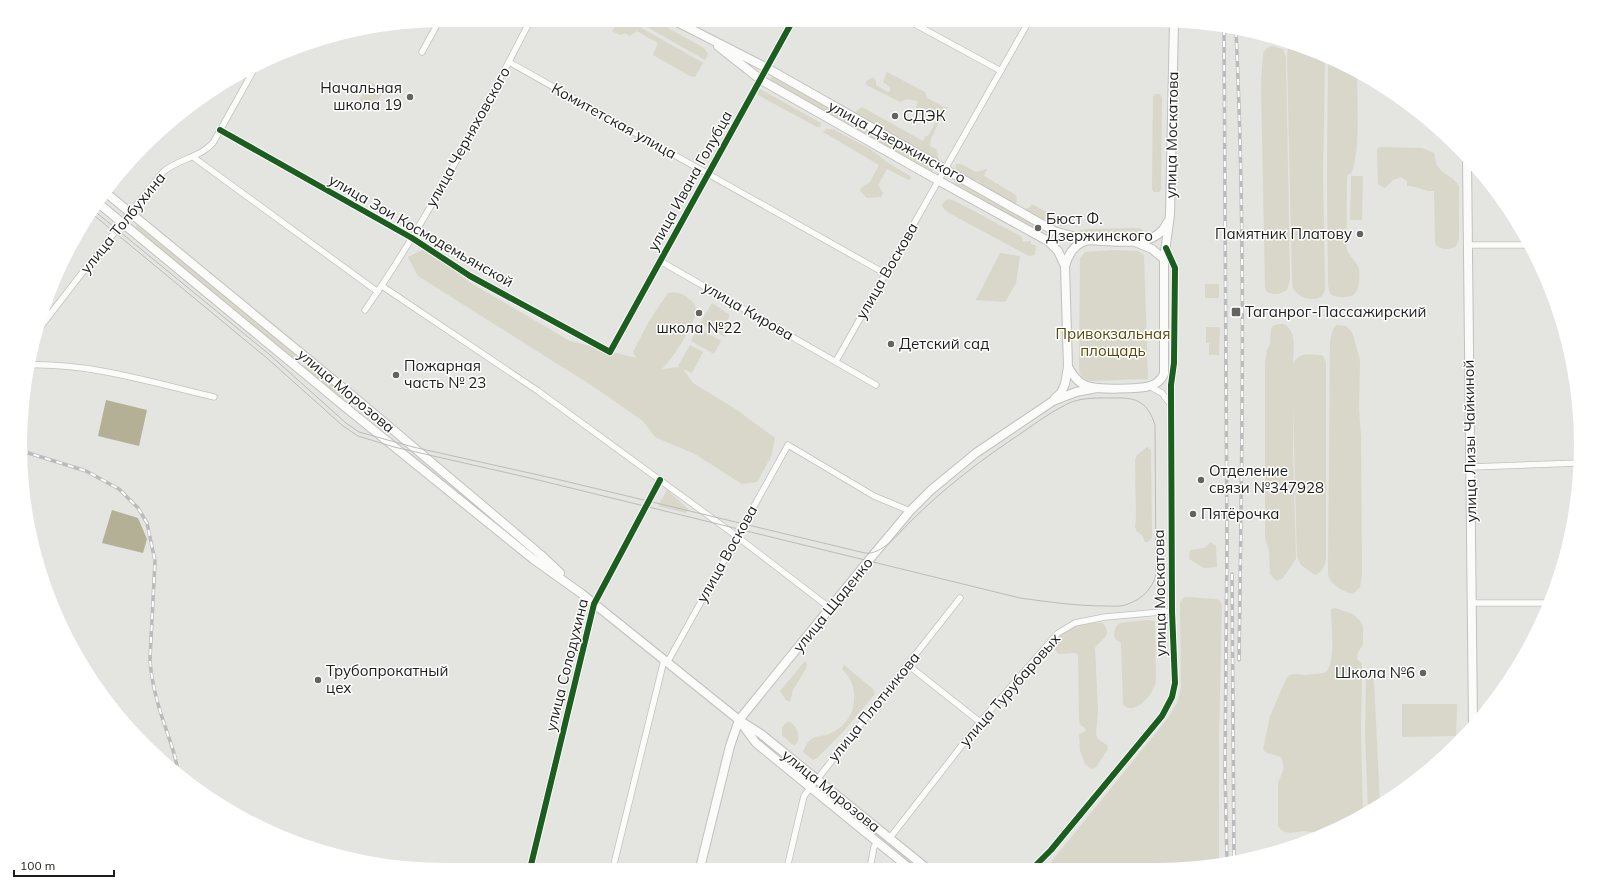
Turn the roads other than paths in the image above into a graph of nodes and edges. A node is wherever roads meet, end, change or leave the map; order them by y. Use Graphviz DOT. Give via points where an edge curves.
graph roads {
  1 [pos="436,27"];
  2 [pos="527,27"];
  3 [pos="686,27"];
  4 [pos="789,27"];
  5 [pos="920,27"];
  6 [pos="1025,27"];
  7 [pos="1174,28"];
  8 [pos="709,39"];
  9 [pos="422,52"];
  10 [pos="509,62"];
  11 [pos="767,68"];
  12 [pos="1001,71"];
  13 [pos="251,75"];
  14 [pos="761,80"];
  15 [pos="220,130"];
  16 [pos="193,157"];
  17 [pos="1467,166"];
  18 [pos="946,169"];
  19 [pos="708,174"];
  20 [pos="939,181"];
  21 [pos="110,196"];
  22 [pos="102,206"];
  23 [pos="130,213"];
  24 [pos="1170,215"];
  25 [pos="122,223"];
  26 [pos="412,238"];
  27 [pos="1087,240"];
  28 [pos="1134,242"];
  29 [pos="1468,245"];
  30 [pos="1523,245"];
  31 [pos="1166,248"];
  32 [pos="1164,259"];
  33 [pos="660,260"];
  34 [pos="1065,266"];
  35 [pos="1175,268"];
  36 [pos="886,274"];
  37 [pos="382,286"];
  38 [pos="378,292"];
  39 [pos="365,310"];
  40 [pos="46,319"];
  41 [pos="610,352"];
  42 [pos="303,355"];
  43 [pos="836,361"];
  44 [pos="35,365"];
  45 [pos="295,366"];
  46 [pos="1068,367"];
  47 [pos="1164,374"];
  48 [pos="876,385"];
  49 [pos="1149,386"];
  50 [pos="1171,386"];
  51 [pos="1097,388"];
  52 [pos="353,396"];
  53 [pos="214,397"];
  54 [pos="1053,401"];
  55 [pos="1171,406"];
  56 [pos="345,407"];
  57 [pos="1573,463"];
  58 [pos="1471,467"];
  59 [pos="660,480"];
  60 [pos="910,511"];
  61 [pos="737,536"];
  62 [pos="582,594"];
  63 [pos="960,598"];
  64 [pos="1472,602"];
  65 [pos="1543,603"];
  66 [pos="594,604"];
  67 [pos="830,608"];
  68 [pos="1172,611"];
  69 [pos="666,662"];
  70 [pos="908,665"];
  71 [pos="1473,717"];
  72 [pos="739,720"];
  73 [pos="980,722"];
  74 [pos="817,779"];
  75 [pos="810,787"];
  76 [pos="890,839"];
  77 [pos="877,842"];
  78 [pos="531,863"];
  79 [pos="614,863"];
  80 [pos="701,863"];
  81 [pos="788,863"];
  82 [pos="871,863"];
  83 [pos="903,863"];
  84 [pos="919,863"];
  85 [pos="1038,863"];
  1 -- 9 [label="street"];
  2 -- 10 [label="street, улица Черняховского"];
  3 -- 8 [label="main road, улица Дзержинского"];
  4 -- 11 [label="street, улица Ивана Голубца"];
  5 -- 12 [label="street"];
  6 -- 12 [label="street"];
  7 -- 24 [label="main road, улица Москатова"];
  8 -- 11 [label="main road, улица Дзержинского"];
  8 -- 14 [label="main road, улица Дзержинского"];
  10 -- 19 [label="street, Комитетская улица"];
  10 -- 26 [label="street, улица Черняховского"];
  11 -- 14 [label="street, улица Ивана Голубца"];
  11 -- 18 [label="main road, улица Дзержинского"];
  12 -- 18 [label="street"];
  13 -- 15 [label="street, улица Толбухина"];
  14 -- 19 [label="street, улица Ивана Голубца"];
  14 -- 20 [label="main road, улица Дзержинского"];
  15 -- 16 [label="street, улица Толбухина" via="206,150"];
  15 -- 26 [label="street, улица Зои Космодемьянской"];
  16 -- 23 [label="street, улица Толбухина" via="178,162 163,172"];
  16 -- 38 [label="street"];
  17 -- 29 [label="main road, улица Лизы Чайкиной"];
  18 -- 20 [label="street, улица Воскова"];
  18 -- 27 [label="main road, улица Дзержинского" via="1054,231"];
  19 -- 33 [label="street, улица Ивана Голубца"];
  19 -- 36 [label="street, Комитетская улица"];
  20 -- 34 [label="main road, улица Дзержинского" via="1048,241 1058,251"];
  20 -- 36 [label="street, улица Воскова"];
  21 -- 23 [label="main road, улица Морозова"];
  22 -- 25 [label="main road, улица Морозова"];
  23 -- 25 [label="street, улица Толбухина"];
  23 -- 42 [label="main road, улица Морозова"];
  24 -- 28 [label="main road" via="1158,236"];
  24 -- 31 [label="main road, улица Москатова"];
  25 -- 40 [label="street, улица Толбухина"];
  25 -- 45 [label="main road, улица Морозова"];
  26 -- 37 [label="street, улица Черняховского"];
  26 -- 41 [label="street, улица Зои Космодемьянской" via="470,276"];
  27 -- 28 [label="main road"];
  27 -- 34 [label="main road" via="1076,246"];
  28 -- 32 [label="main road" via="1152,249"];
  29 -- 30 [label="street"];
  29 -- 58 [label="main road, улица Лизы Чайкиной"];
  31 -- 32 [label="main road, улица Москатова"];
  31 -- 35 [label="street, улица Москатова"];
  32 -- 35 [label="street"];
  32 -- 47 [label="main road, улица Москатова"];
  33 -- 41 [label="street, улица Ивана Голубца"];
  33 -- 43 [label="street, улица Кирова"];
  34 -- 46 [label="main road"];
  35 -- 50 [label="street, улица Москатова" via="1174,363"];
  36 -- 43 [label="street, улица Воскова"];
  37 -- 38 [label="street, улица Черняховского"];
  37 -- 59 [label="street" via="538,391"];
  38 -- 39 [label="street, улица Черняховского"];
  42 -- 45 [label="main road"];
  42 -- 52 [label="main road, улица Морозова"];
  43 -- 48 [label="street, улица Кирова"];
  44 -- 53 [label="street" via="102,371"];
  45 -- 56 [label="main road, улица Морозова"];
  46 -- 51 [label="main road" via="1081,383"];
  46 -- 54 [label="main road, улица Щаденко" via="1061,393"];
  47 -- 49 [label="main road" via="1161,380"];
  47 -- 50 [label="street"];
  49 -- 51 [label="main road"];
  49 -- 55 [label="street" via="1162,393"];
  50 -- 55 [label="street, улица Москатова"];
  51 -- 54 [label="main road, улица Щаденко" via="1076,392"];
  52 -- 56 [label="main road"];
  52 -- 62 [label="main road, улица Морозова" via="541,555"];
  54 -- 60 [label="main road, улица Щаденко" via="976,452"];
  55 -- 68 [label="street, улица Москатова"];
  56 -- 62 [label="main road, улица Морозова" via="533,559"];
  57 -- 58 [label="street"];
  58 -- 64 [label="main road, улица Лизы Чайкиной"];
  59 -- 61 [label="street"];
  59 -- 66 [label="street, улица Солодухина"];
  60 -- 61 [label="street, улица Воскова" via="874,496 788,445"];
  60 -- 67 [label="main road, улица Щаденко"];
  61 -- 67 [label="street"];
  61 -- 69 [label="street, улица Воскова"];
  62 -- 66 [label="main road, улица Морозова"];
  63 -- 70 [label="street, улица Плотникова"];
  64 -- 65 [label="street"];
  64 -- 71 [label="main road, улица Лизы Чайкиной"];
  66 -- 69 [label="main road, улица Морозова"];
  66 -- 78 [label="street, улица Солодухина"];
  67 -- 72 [label="main road, улица Щаденко"];
  68 -- 73 [label="street, улица Турубаровых" via="1105,617 1075,623 1065,628 1050,641"];
  68 -- 85 [label="street, улица Москатова" via="1175,683 1168,707"];
  69 -- 72 [label="main road, улица Морозова"];
  69 -- 79 [label="street, улица Воскова"];
  70 -- 73 [label="street"];
  70 -- 74 [label="street, улица Плотникова"];
  72 -- 74 [label="main road, улица Морозова" via="761,734"];
  72 -- 75 [label="main road, улица Морозова" via="756,743"];
  72 -- 80 [label="main road, улица Щаденко" via="730,746"];
  73 -- 76 [label="street, улица Турубаровых"];
  74 -- 75 [label="street, улица Плотникова"];
  74 -- 76 [label="main road, улица Морозова"];
  75 -- 77 [label="main road, улица Морозова"];
  75 -- 81 [label="street, улица Плотникова" via="804,796"];
  76 -- 84 [label="main road, улица Морозова"];
  77 -- 82 [label="street"];
  77 -- 83 [label="main road, улица Морозова"];
}
